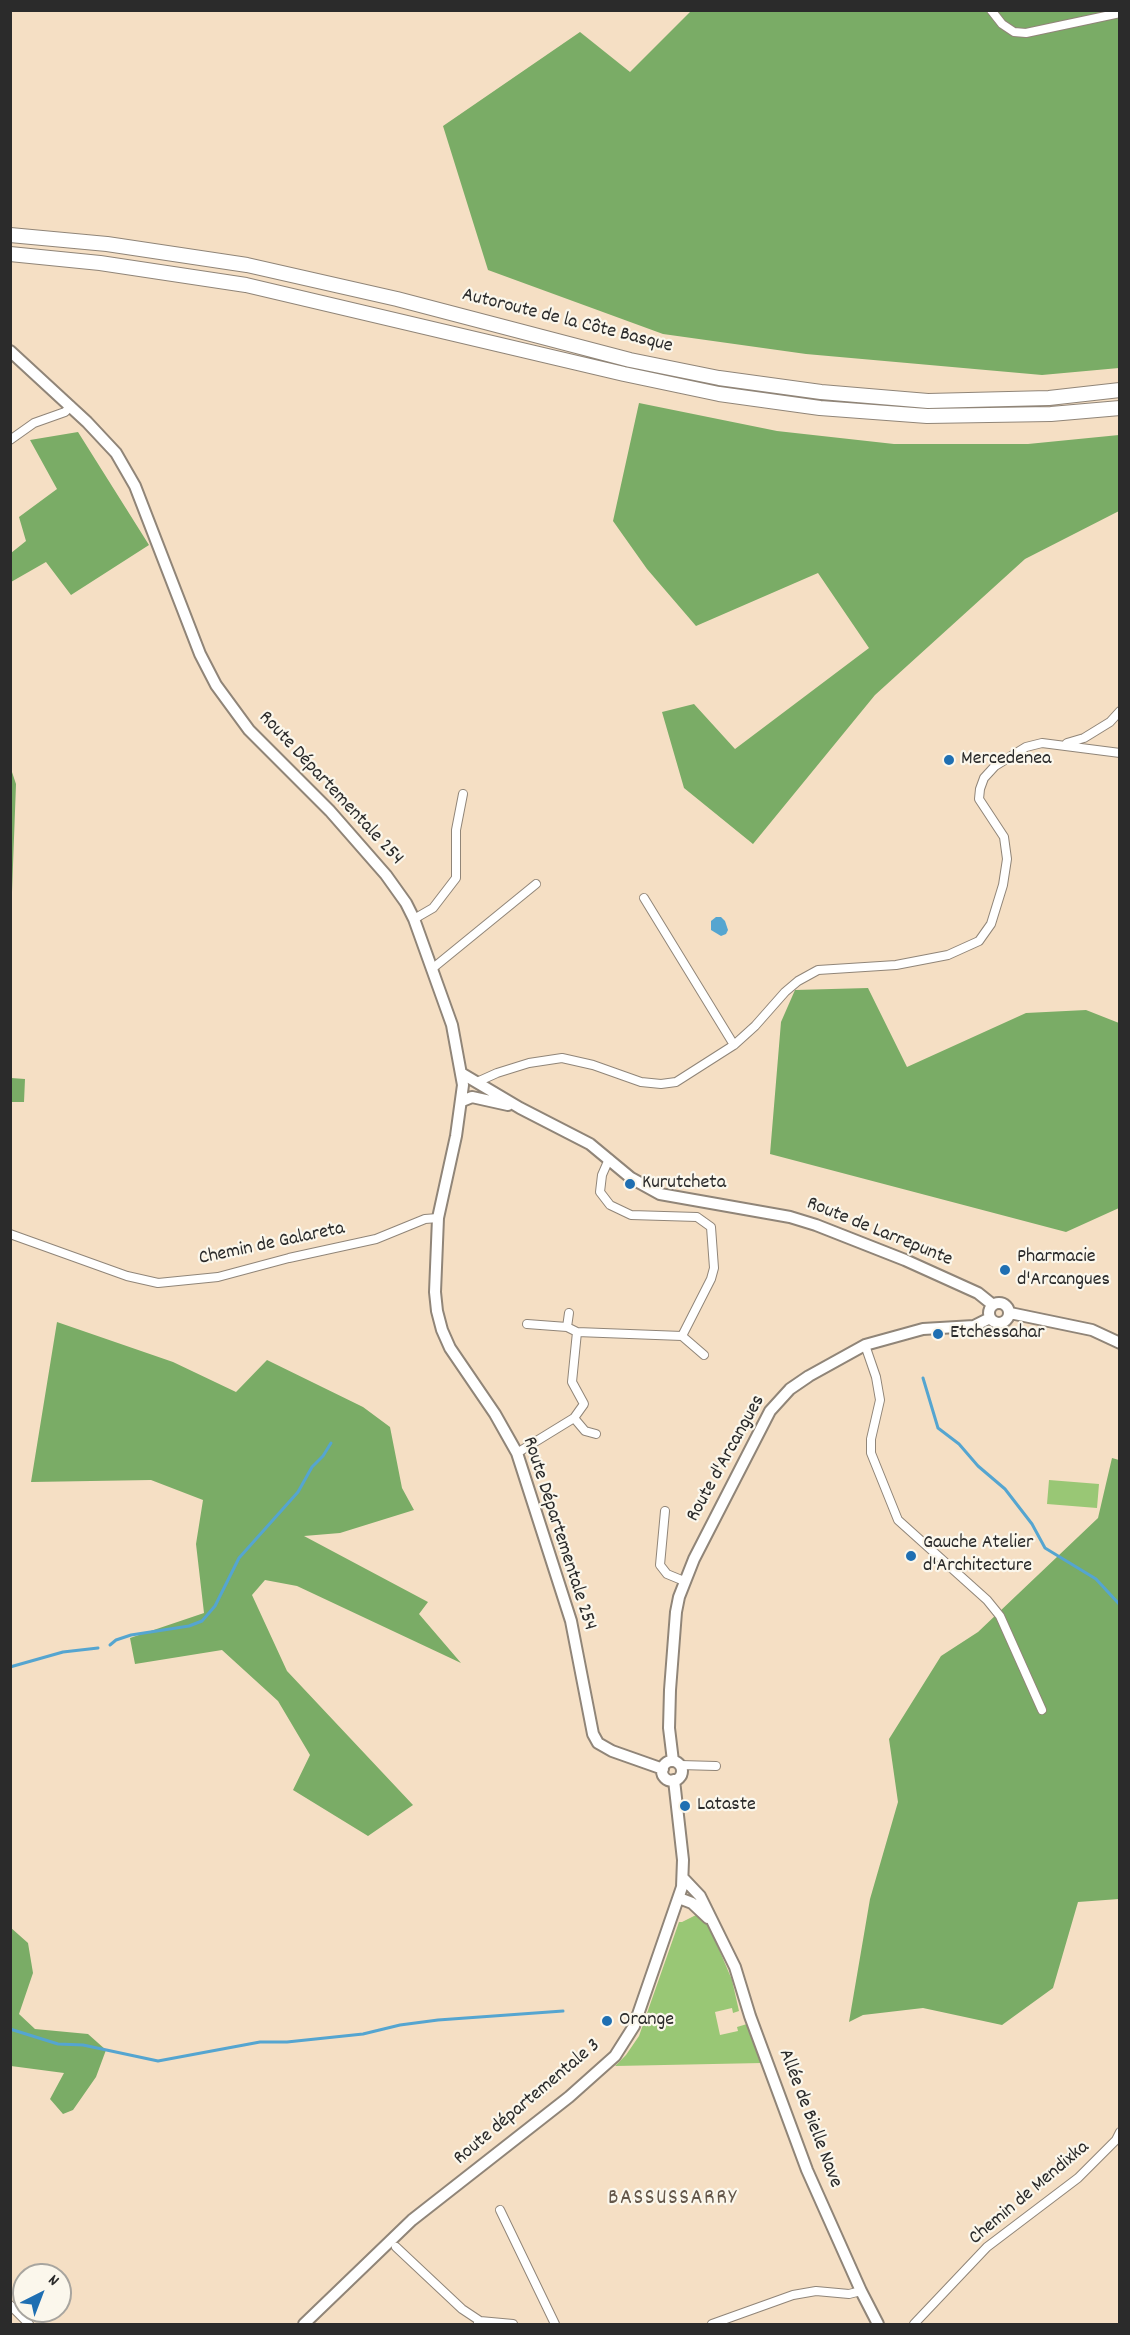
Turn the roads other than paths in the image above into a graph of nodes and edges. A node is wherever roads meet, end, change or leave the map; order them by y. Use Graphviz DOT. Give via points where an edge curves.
graph roads {
  1 [pos="991,10"];
  2 [pos="1119,13"];
  3 [pos="10,235"];
  4 [pos="10,254"];
  5 [pos="10,351"];
  6 [pos="1119,390"];
  7 [pos="71,406"];
  8 [pos="1119,408"];
  9 [pos="10,440"];
  10 [pos="1119,711"];
  11 [pos="1063,745"];
  12 [pos="1119,753"];
  13 [pos="463,794"];
  14 [pos="536,884"];
  15 [pos="644,898"];
  16 [pos="414,919"];
  17 [pos="433,968"];
  18 [pos="734,1045"];
  19 [pos="505,1071"];
  20 [pos="461,1073"];
  21 [pos="484,1087"];
  22 [pos="477,1098"];
  23 [pos="462,1101"];
  24 [pos="520,1108"];
  25 [pos="609,1159"];
  26 [pos="438,1218"];
  27 [pos="10,1234"];
  28 [pos="993,1305"];
  29 [pos="569,1313"];
  30 [pos="1010,1313"];
  31 [pos="990,1318"];
  32 [pos="527,1324"];
  33 [pos="567,1327"];
  34 [pos="577,1332"];
  35 [pos="682,1336"];
  36 [pos="1119,1343"];
  37 [pos="865,1345"];
  38 [pos="704,1355"];
  39 [pos="574,1418"];
  40 [pos="596,1434"];
  41 [pos="517,1453"];
  42 [pos="665,1511"];
  43 [pos="684,1581"];
  44 [pos="1042,1710"];
  45 [pos="677,1763"];
  46 [pos="716,1767"];
  47 [pos="663,1769"];
  48 [pos="674,1780"];
  49 [pos="683,1878"];
  50 [pos="679,1898"];
  51 [pos="714,1924"];
  52 [pos="1118,2139"];
  53 [pos="500,2210"];
  54 [pos="396,2247"];
  55 [pos="861,2291"];
  56 [pos="10,2306"];
  57 [pos="478,2323"];
  58 [pos="29,2325"];
  59 [pos="304,2325"];
  60 [pos="513,2325"];
  61 [pos="555,2325"];
  62 [pos="712,2325"];
  63 [pos="878,2325"];
  64 [pos="914,2325"];
  1 -- 2 [label="street" via="1014,32 1026,33"];
  3 -- 6 [label="highway, Autoroute de la Côte Basque" via="107,244 247,265 397,299 630,360 719,378 928,401 1049,398"];
  4 -- 8 [label="highway, Autoroute de la Côte Basque" via="246,285 718,394 820,408 927,416 1051,414"];
  5 -- 7 [label="street, Route Départementale 254"];
  7 -- 9 [label="street" via="34,423"];
  7 -- 16 [label="street, Route Départementale 254" via="106,440 131,477 200,654 216,685 249,730 330,811 378,866"];
  10 -- 11 [label="street" via="1110,722 1084,738"];
  11 -- 12 [label="street"];
  11 -- 18 [label="street" via="1042,743 1026,747 994,766 984,778 979,799 1004,837 1007,859 991,924 979,941 948,955 896,965 818,970 785,992"];
  13 -- 16 [label="street" via="456,830 456,878 433,908"];
  14 -- 17 [label="street"];
  15 -- 18 [label="street"];
  16 -- 17 [label="street, Route Départementale 254"];
  17 -- 20 [label="street, Route Départementale 254" via="452,1025"];
  18 -- 19 [label="street" via="676,1082 661,1084 641,1082 562,1058"];
  19 -- 21 [label="street"];
  19 -- 21 [label="street"];
  20 -- 21 [label="street, Route de Larrepunte"];
  20 -- 23 [label="street, Route Départementale 254"];
  21 -- 22 [label="street"];
  21 -- 24 [label="street, Route de Larrepunte"];
  22 -- 23 [label="street, Route de Larrepunte"];
  22 -- 24 [label="street, Route de Larrepunte"];
  23 -- 26 [label="street, Route Départementale 254"];
  24 -- 25 [label="street, Route de Larrepunte" via="590,1144"];
  25 -- 28 [label="street, Route de Larrepunte" via="660,1194 816,1225 865,1242 978,1293"];
  25 -- 35 [label="street" via="600,1192 610,1205 631,1215 697,1217 711,1227 714,1268"];
  26 -- 27 [label="street, Chemin de Galareta" via="376,1239 218,1277 158,1283 127,1276"];
  26 -- 41 [label="street, Route Départementale 254" via="435,1292 442,1330"];
  28 -- 30 [label="street" via="1003,1303"];
  28 -- 31 [label="street"];
  29 -- 33 [label="street"];
  30 -- 31 [label="street" via="1002,1323"];
  30 -- 36 [label="street" via="1092,1330"];
  31 -- 37 [label="street, Route d'Arcangues" via="974,1326 922,1329"];
  32 -- 33 [label="street"];
  33 -- 34 [label="street"];
  34 -- 35 [label="street"];
  34 -- 39 [label="street" via="572,1382 584,1404"];
  35 -- 38 [label="street"];
  37 -- 43 [label="street, Route d'Arcangues" via="809,1376 779,1400 762,1423"];
  37 -- 44 [label="street" via="880,1400 871,1453 893,1509 907,1529 1000,1616"];
  39 -- 40 [label="street" via="585,1431"];
  39 -- 41 [label="street"];
  41 -- 47 [label="street, Route Départementale 254" via="571,1621 593,1734 598,1743 632,1760"];
  42 -- 43 [label="street" via="660,1565 667,1574"];
  43 -- 45 [label="street, Route d'Arcangues" via="676,1612 670,1690 669,1728"];
  45 -- 46 [label="street"];
  45 -- 47 [label="street" via="665,1764"];
  45 -- 48 [label="street" via="681,1774"];
  47 -- 48 [label="street" via="664,1777"];
  48 -- 49 [label="street, Route départementale 3"];
  49 -- 50 [label="street, Route départementale 3"];
  49 -- 51 [label="street, Allée de Bielle Nave" via="700,1896"];
  50 -- 51 [label="street, Allée de Bielle Nave" via="692,1903"];
  50 -- 59 [label="street, Route départementale 3" via="634,2026 615,2056 412,2220"];
  51 -- 55 [label="street, Allée de Bielle Nave" via="735,1967 807,2170"];
  52 -- 64 [label="street, Chemin de Mendixka" via="1078,2178 987,2247"];
  53 -- 61 [label="street"];
  54 -- 57 [label="street"];
  55 -- 62 [label="street" via="792,2295"];
  55 -- 63 [label="street, Allée de Bielle Nave"];
  56 -- 58 [label="street"];
  57 -- 60 [label="street"];
}
